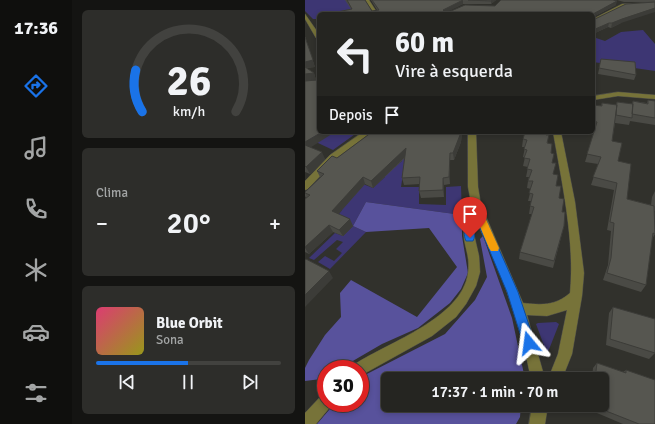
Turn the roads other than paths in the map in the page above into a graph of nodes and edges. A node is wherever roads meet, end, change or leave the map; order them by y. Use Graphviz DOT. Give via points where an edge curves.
graph roads {
  1 [pos="368,2"];
  2 [pos="621,3"];
  3 [pos="655,4"];
  4 [pos="375,12"];
  5 [pos="306,17"];
  6 [pos="595,19"];
  7 [pos="317,35"];
  8 [pos="655,97"];
  9 [pos="595,98"];
  10 [pos="365,134"];
  11 [pos="472,134"];
  12 [pos="557,134"];
  13 [pos="305,187"];
  14 [pos="479,213"];
  15 [pos="576,296"];
  16 [pos="519,308"];
  17 [pos="369,364"];
  18 [pos="536,372"];
  19 [pos="558,372"];
  20 [pos="317,411"];
  21 [pos="539,412"];
  22 [pos="306,424"];
  23 [pos="537,424"];
  1 -- 4 [label="street"];
  2 -- 3 [label="street"];
  2 -- 6 [label="street"];
  5 -- 7 [label="street"];
  8 -- 9 [label="street" via="618,94"];
  10 -- 13 [label="street" via="333,157"];
  11 -- 14 [label="street" via="473,193"];
  12 -- 15 [label="street" via="574,230 578,273"];
  14 -- 16 [label="street"];
  14 -- 17 [label="street" via="470,223 469,230 474,272 467,292 456,309 420,337"];
  15 -- 16 [label="street" via="564,306 548,310"];
  15 -- 19 [label="street" via="565,354"];
  16 -- 18 [label="street"];
  20 -- 22 [label="street"];
  21 -- 23 [label="street"];
}
